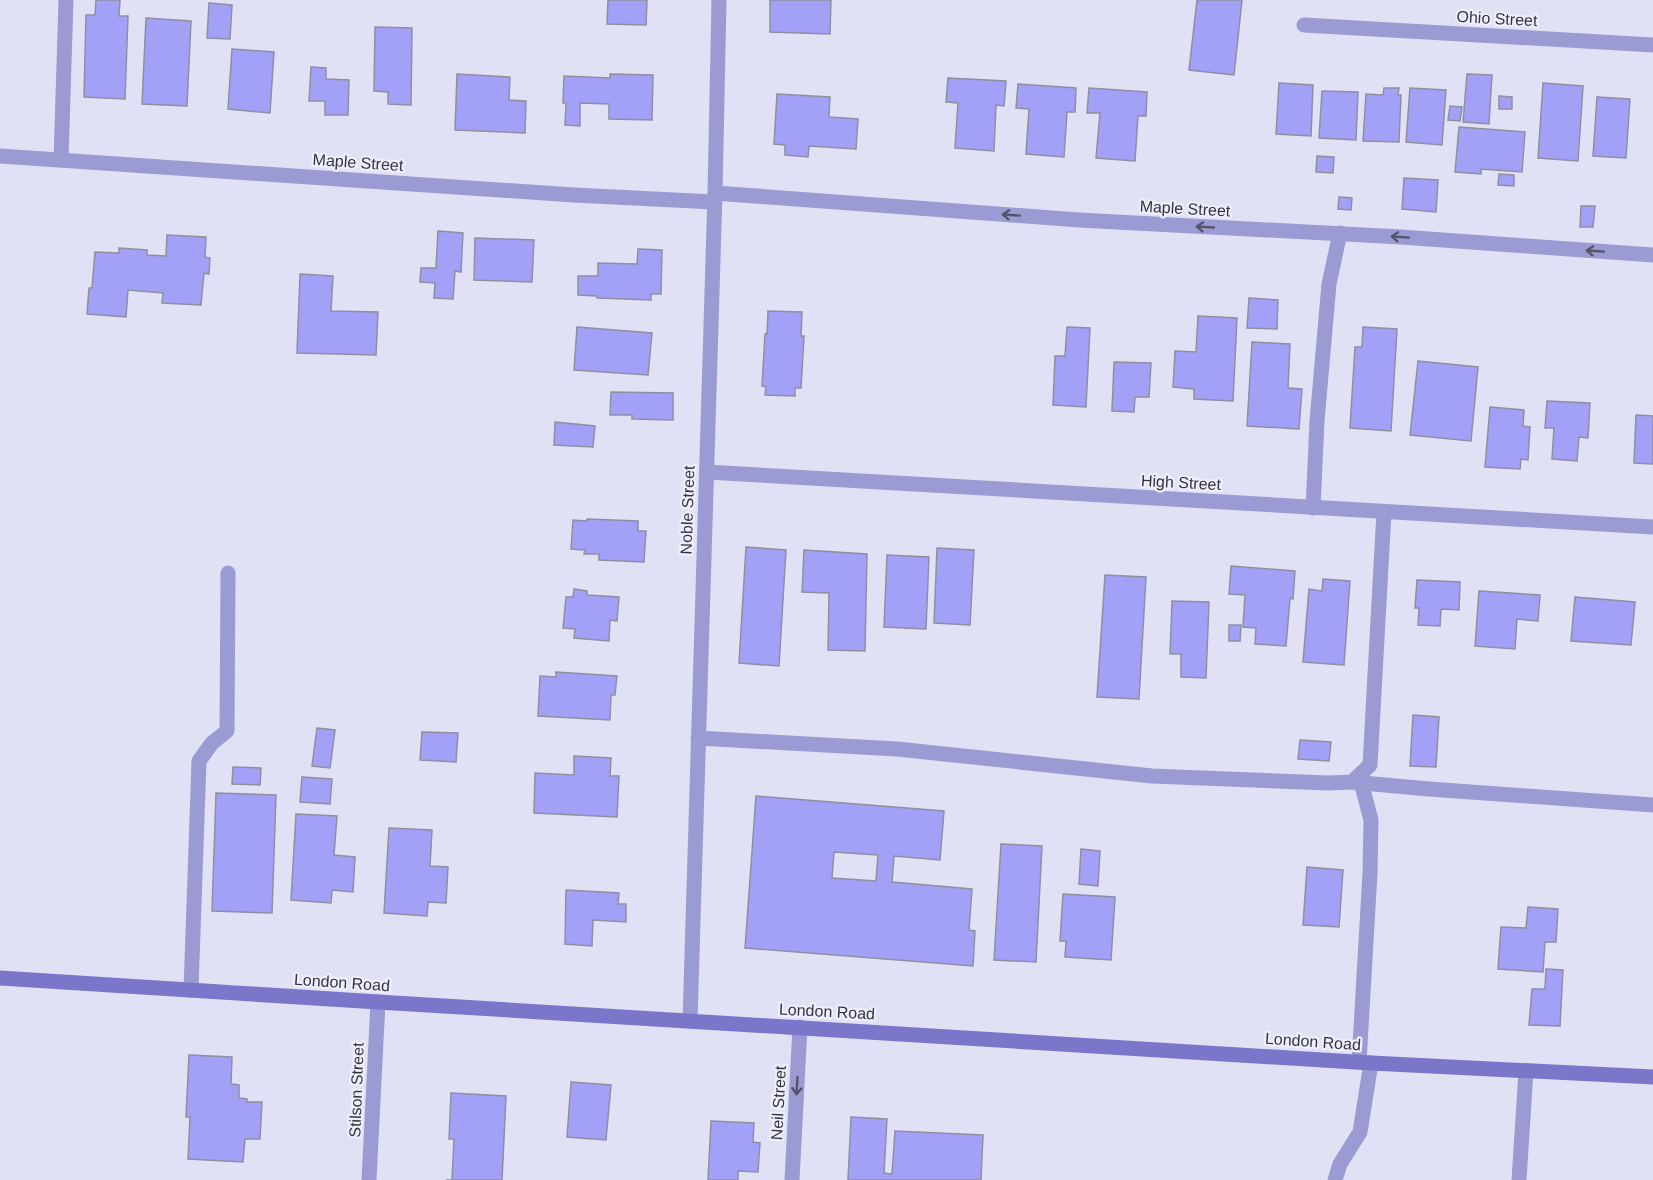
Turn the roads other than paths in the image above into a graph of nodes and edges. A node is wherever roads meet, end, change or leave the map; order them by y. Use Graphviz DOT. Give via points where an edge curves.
graph roads {
  1 [pos="66,0"];
  2 [pos="719,0"];
  3 [pos="1304,25"];
  4 [pos="1653,45"];
  5 [pos="0,156"];
  6 [pos="61,160"];
  7 [pos="715,198"];
  8 [pos="1340,233"];
  9 [pos="1653,255"];
  10 [pos="707,472"];
  11 [pos="1313,508"];
  12 [pos="1384,512"];
  13 [pos="1653,528"];
  14 [pos="228,573"];
  15 [pos="698,738"];
  16 [pos="1357,782"];
  17 [pos="1653,805"];
  18 [pos="0,978"];
  19 [pos="191,990"];
  20 [pos="378,1002"];
  21 [pos="690,1021"];
  22 [pos="800,1027"];
  23 [pos="1365,1063"];
  24 [pos="1526,1071"];
  25 [pos="1653,1077"];
  26 [pos="369,1180"];
  27 [pos="792,1180"];
  28 [pos="1335,1180"];
  29 [pos="1519,1180"];
  1 -- 6 [label="street"];
  2 -- 7 [label="street, Noble Street"];
  3 -- 4 [label="street, Ohio Street"];
  5 -- 6 [label="street, Maple Street"];
  6 -- 7 [label="street, Maple Street" via="562,194"];
  8 -- 7 [label="street, Maple Street, one-way"];
  7 -- 10 [label="street, Noble Street"];
  9 -- 8 [label="street, Maple Street, one-way"];
  8 -- 11 [label="street" via="1329,284"];
  10 -- 11 [label="street, High Street"];
  10 -- 15 [label="street, Noble Street"];
  11 -- 12 [label="street, High Street"];
  12 -- 13 [label="street, High Street"];
  12 -- 16 [label="street" via="1370,765"];
  14 -- 19 [label="street" via="227,731 199,761"];
  15 -- 16 [label="street" via="897,749 1152,776"];
  15 -- 21 [label="street, Noble Street"];
  16 -- 17 [label="street"];
  16 -- 23 [label="street" via="1371,820"];
  18 -- 19 [label="street, London Road"];
  19 -- 20 [label="street, London Road"];
  20 -- 21 [label="street, London Road"];
  20 -- 26 [label="street, Stilson Street"];
  21 -- 22 [label="street, London Road"];
  22 -- 23 [label="street, London Road"];
  22 -- 27 [label="street, Neil Street, one-way"];
  23 -- 24 [label="street, London Road"];
  23 -- 28 [label="street" via="1360,1132"];
  24 -- 25 [label="street, London Road"];
  24 -- 29 [label="street"];
}
